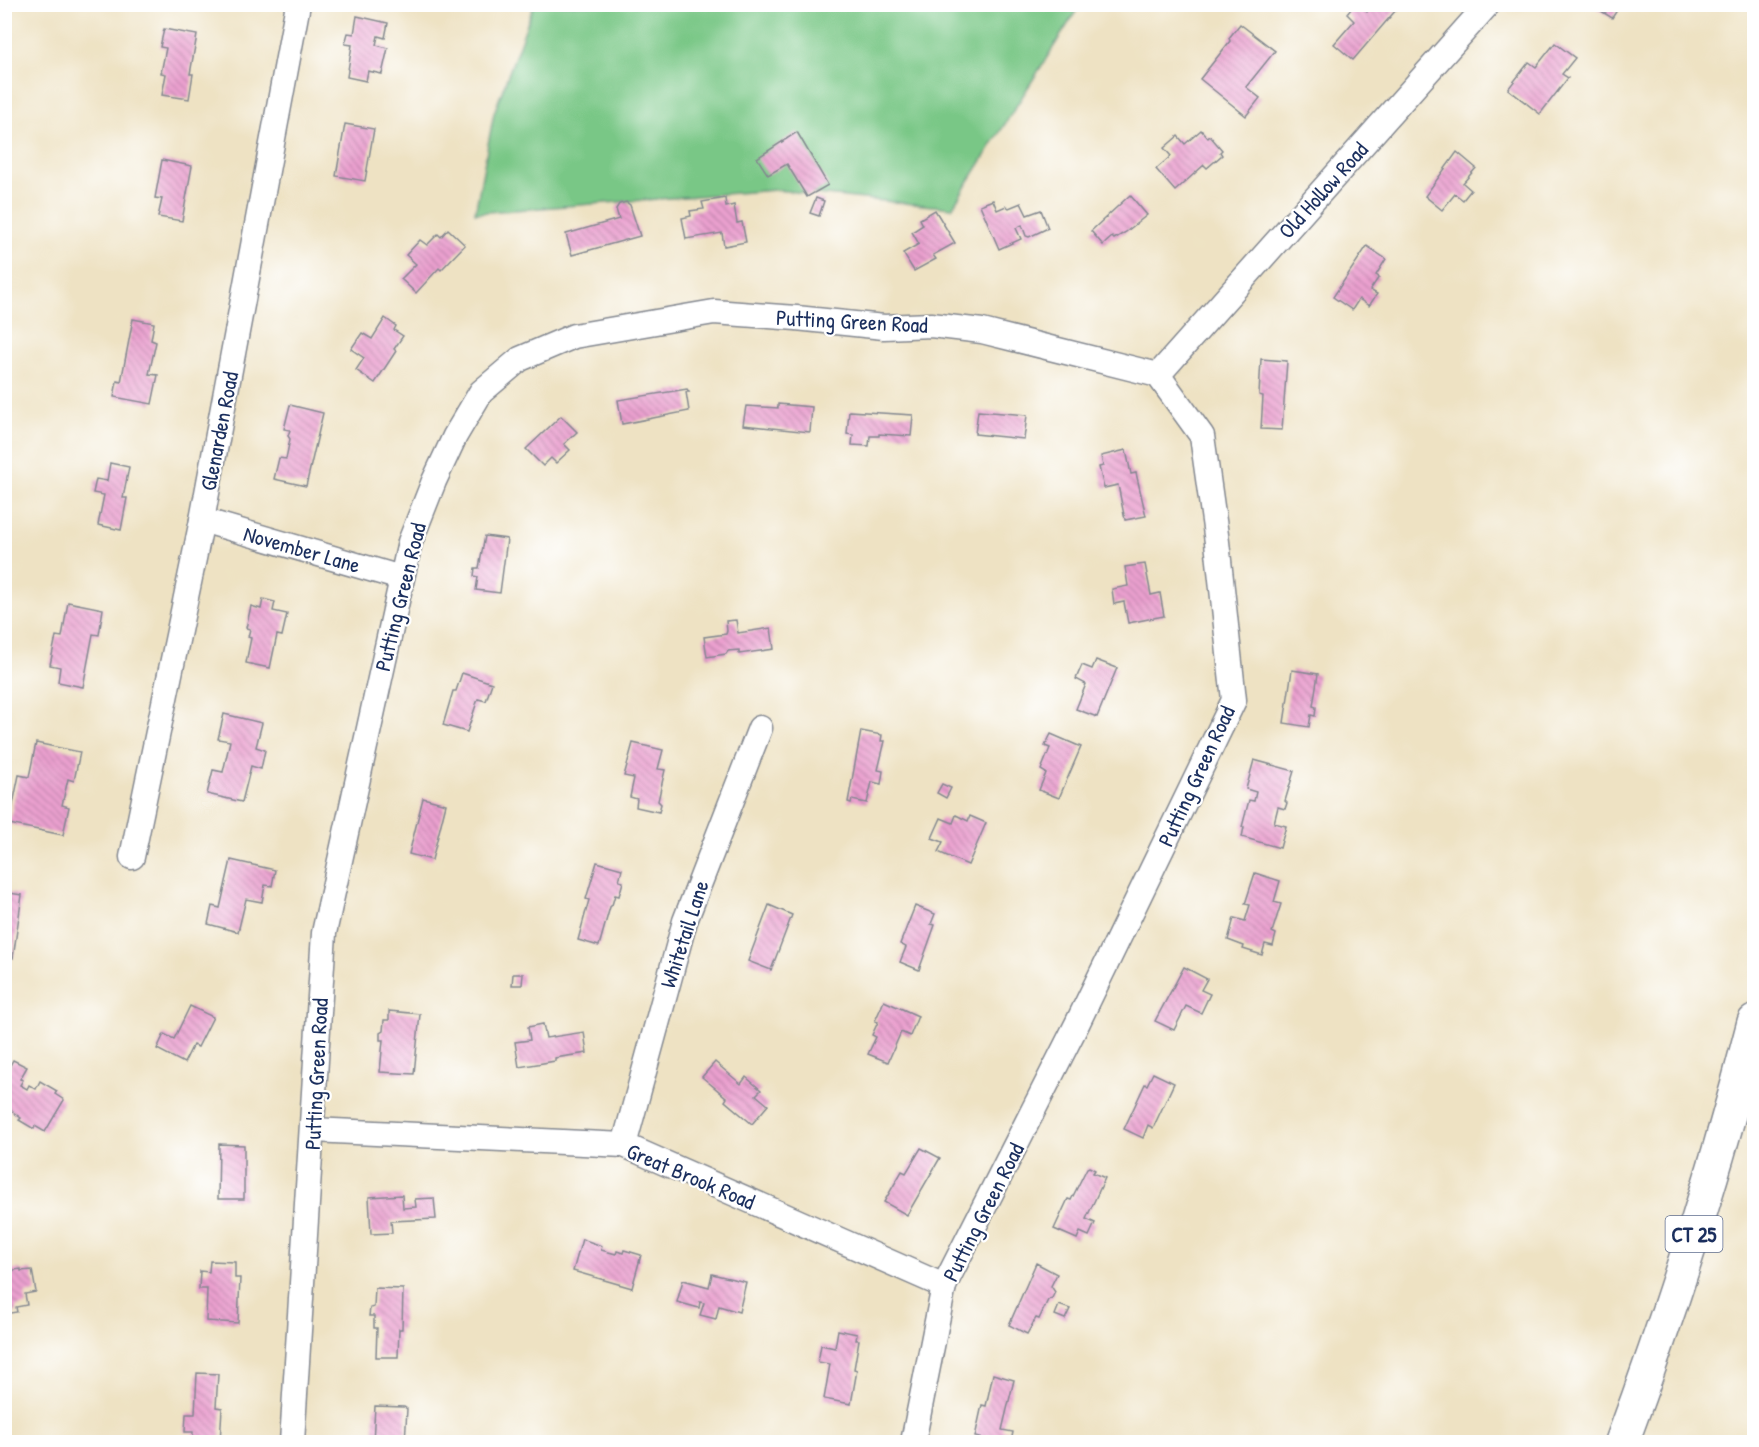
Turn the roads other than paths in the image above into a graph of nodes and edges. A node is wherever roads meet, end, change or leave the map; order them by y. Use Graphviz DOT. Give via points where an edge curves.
graph roads {
  1 [pos="298,4"];
  2 [pos="1488,4"];
  3 [pos="1158,375"];
  4 [pos="202,520"];
  5 [pos="401,578"];
  6 [pos="760,728"];
  7 [pos="132,857"];
  8 [pos="1755,1022"];
  9 [pos="313,1130"];
  10 [pos="624,1145"];
  11 [pos="944,1286"];
  12 [pos="292,1443"];
  13 [pos="913,1443"];
  14 [pos="1622,1443"];
  1 -- 4 [label="street, Glenarden Road"];
  2 -- 3 [label="street, Old Hollow Road"];
  3 -- 5 [label="street, Putting Green Road" via="982,331 931,325 884,327 714,312 574,336 520,359 481,392 434,481 410,542"];
  3 -- 11 [label="street, Putting Green Road" via="1202,436 1233,700 1077,1024"];
  4 -- 5 [label="street, November Lane"];
  4 -- 7 [label="street, Glenarden Road"];
  5 -- 9 [label="street, Putting Green Road" via="324,933"];
  6 -- 10 [label="street, Whitetail Lane" via="685,921"];
  8 -- 14 [label="highway, CT 25" via="1688,1251"];
  9 -- 10 [label="street, Great Brook Road"];
  9 -- 12 [label="street, Putting Green Road"];
  10 -- 11 [label="street, Great Brook Road"];
  11 -- 13 [label="street, Putting Green Road"];
}
